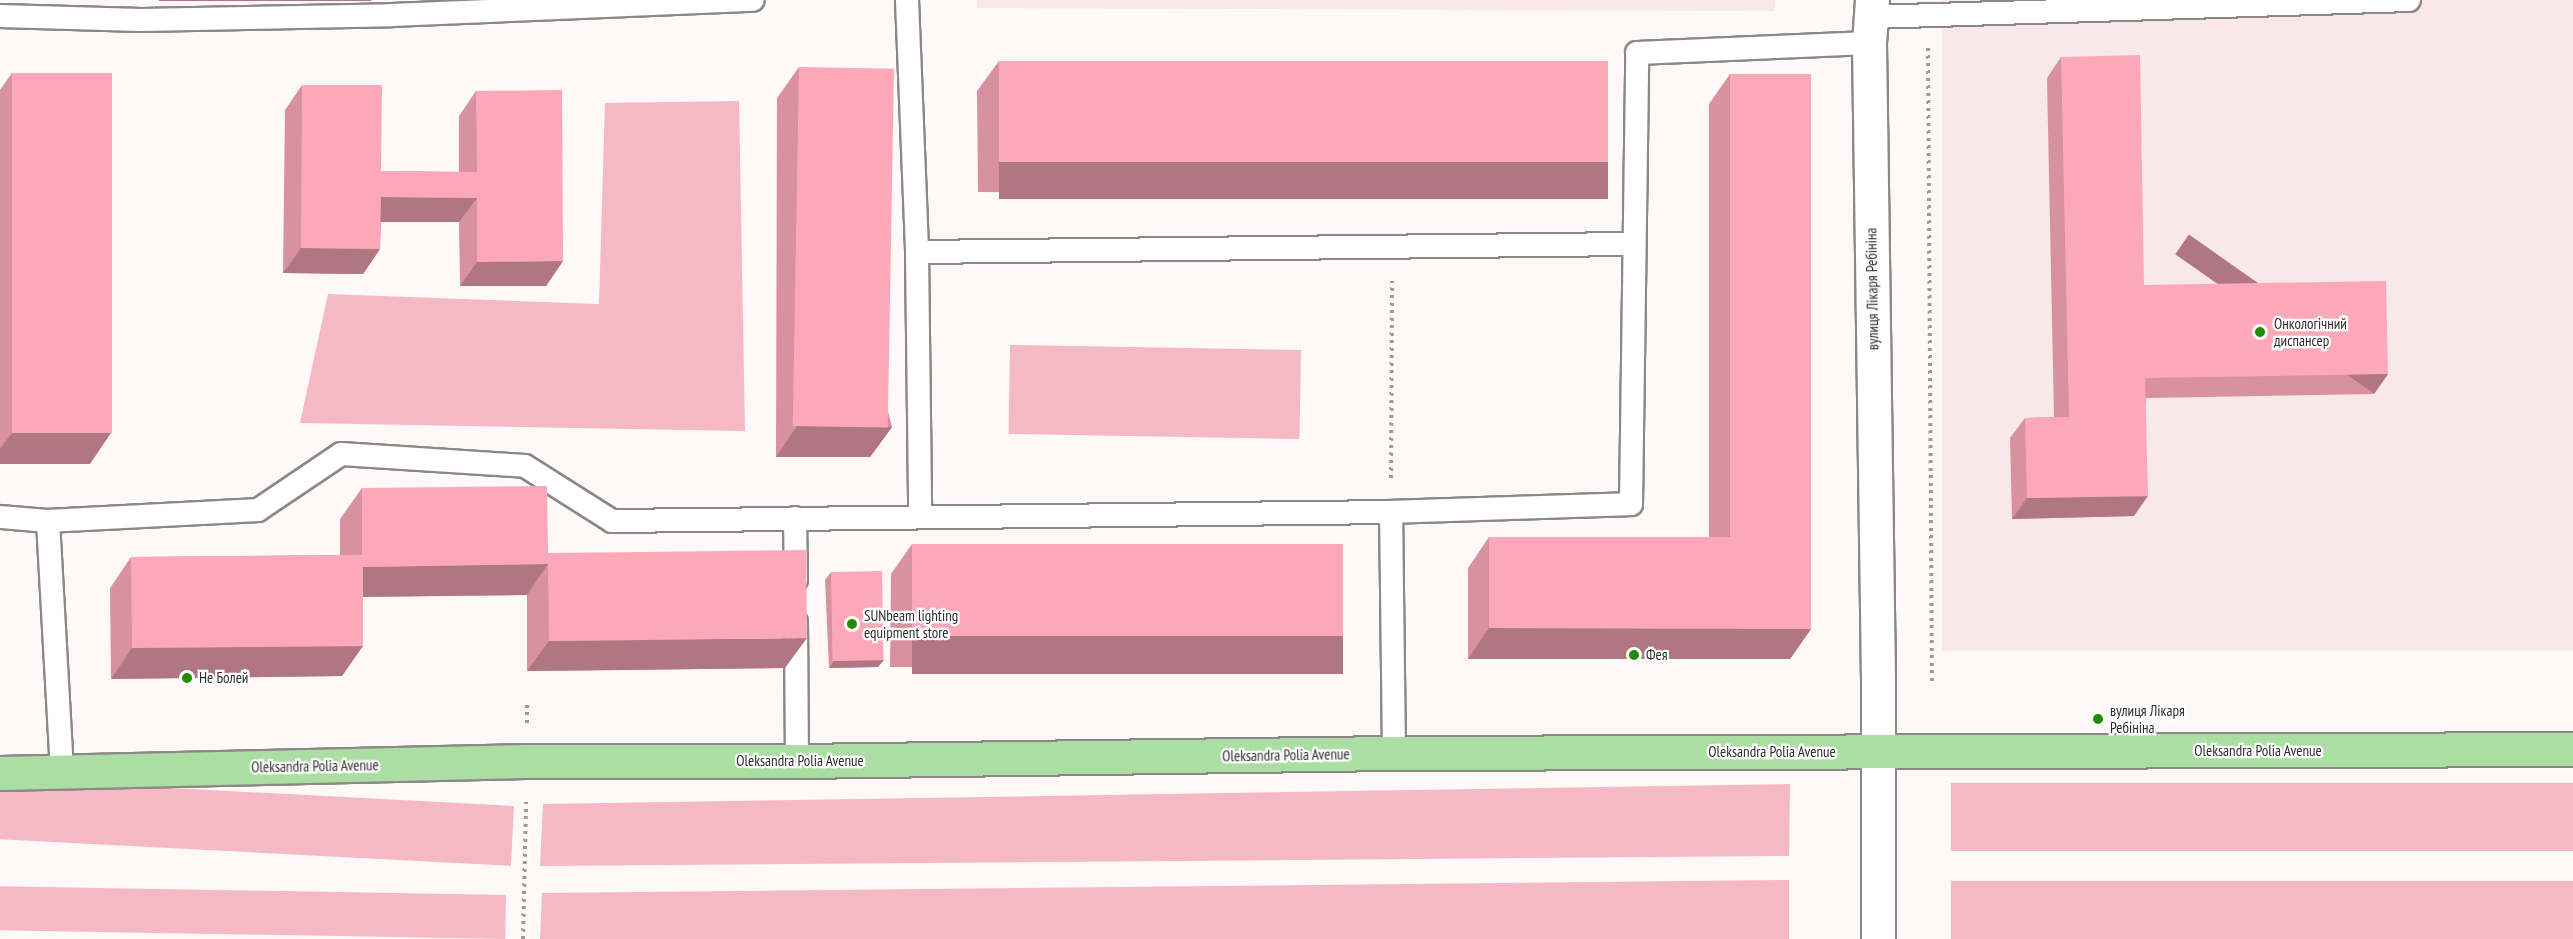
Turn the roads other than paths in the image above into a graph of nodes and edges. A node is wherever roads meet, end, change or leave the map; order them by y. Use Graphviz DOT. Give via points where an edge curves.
graph roads {
  1 [pos="753,0"];
  2 [pos="907,0"];
  3 [pos="2409,0"];
  4 [pos="391,8"];
  5 [pos="141,10"];
  6 [pos="0,16"];
  7 [pos="1871,20"];
  8 [pos="1634,244"];
  9 [pos="917,252"];
  10 [pos="1391,512"];
  11 [pos="920,515"];
  12 [pos="0,517"];
  13 [pos="795,518"];
  14 [pos="48,521"];
  15 [pos="2573,749"];
  16 [pos="1878,752"];
  17 [pos="1394,753"];
  18 [pos="797,761"];
  19 [pos="62,772"];
  20 [pos="0,773"];
  21 [pos="1878,939"];
  1 -- 4 [label="lane"];
  2 -- 9 [label="lane"];
  3 -- 7 [label="lane" via="1927,14"];
  4 -- 5 [label="lane"];
  5 -- 6 [label="lane"];
  7 -- 8 [label="lane" via="1637,53"];
  7 -- 16 [label="street, вулиця Лікаря Ребініна"];
  8 -- 9 [label="lane"];
  8 -- 10 [label="lane" via="1631,504"];
  9 -- 11 [label="lane"];
  10 -- 11 [label="lane"];
  10 -- 17 [label="lane"];
  11 -- 13 [label="lane"];
  12 -- 14 [label="lane"];
  13 -- 14 [label="lane" via="612,521 525,466 341,454 258,510"];
  13 -- 18 [label="lane"];
  14 -- 19 [label="lane"];
  15 -- 16 [label="main road, Oleksandra Polia Avenue"];
  16 -- 17 [label="main road, Oleksandra Polia Avenue"];
  16 -- 21 [label="street, вулиця Лікаря Ребініна"];
  17 -- 18 [label="main road, Oleksandra Polia Avenue"];
  18 -- 19 [label="main road, Oleksandra Polia Avenue" via="514,762"];
  19 -- 20 [label="main road, Oleksandra Polia Avenue"];
}
